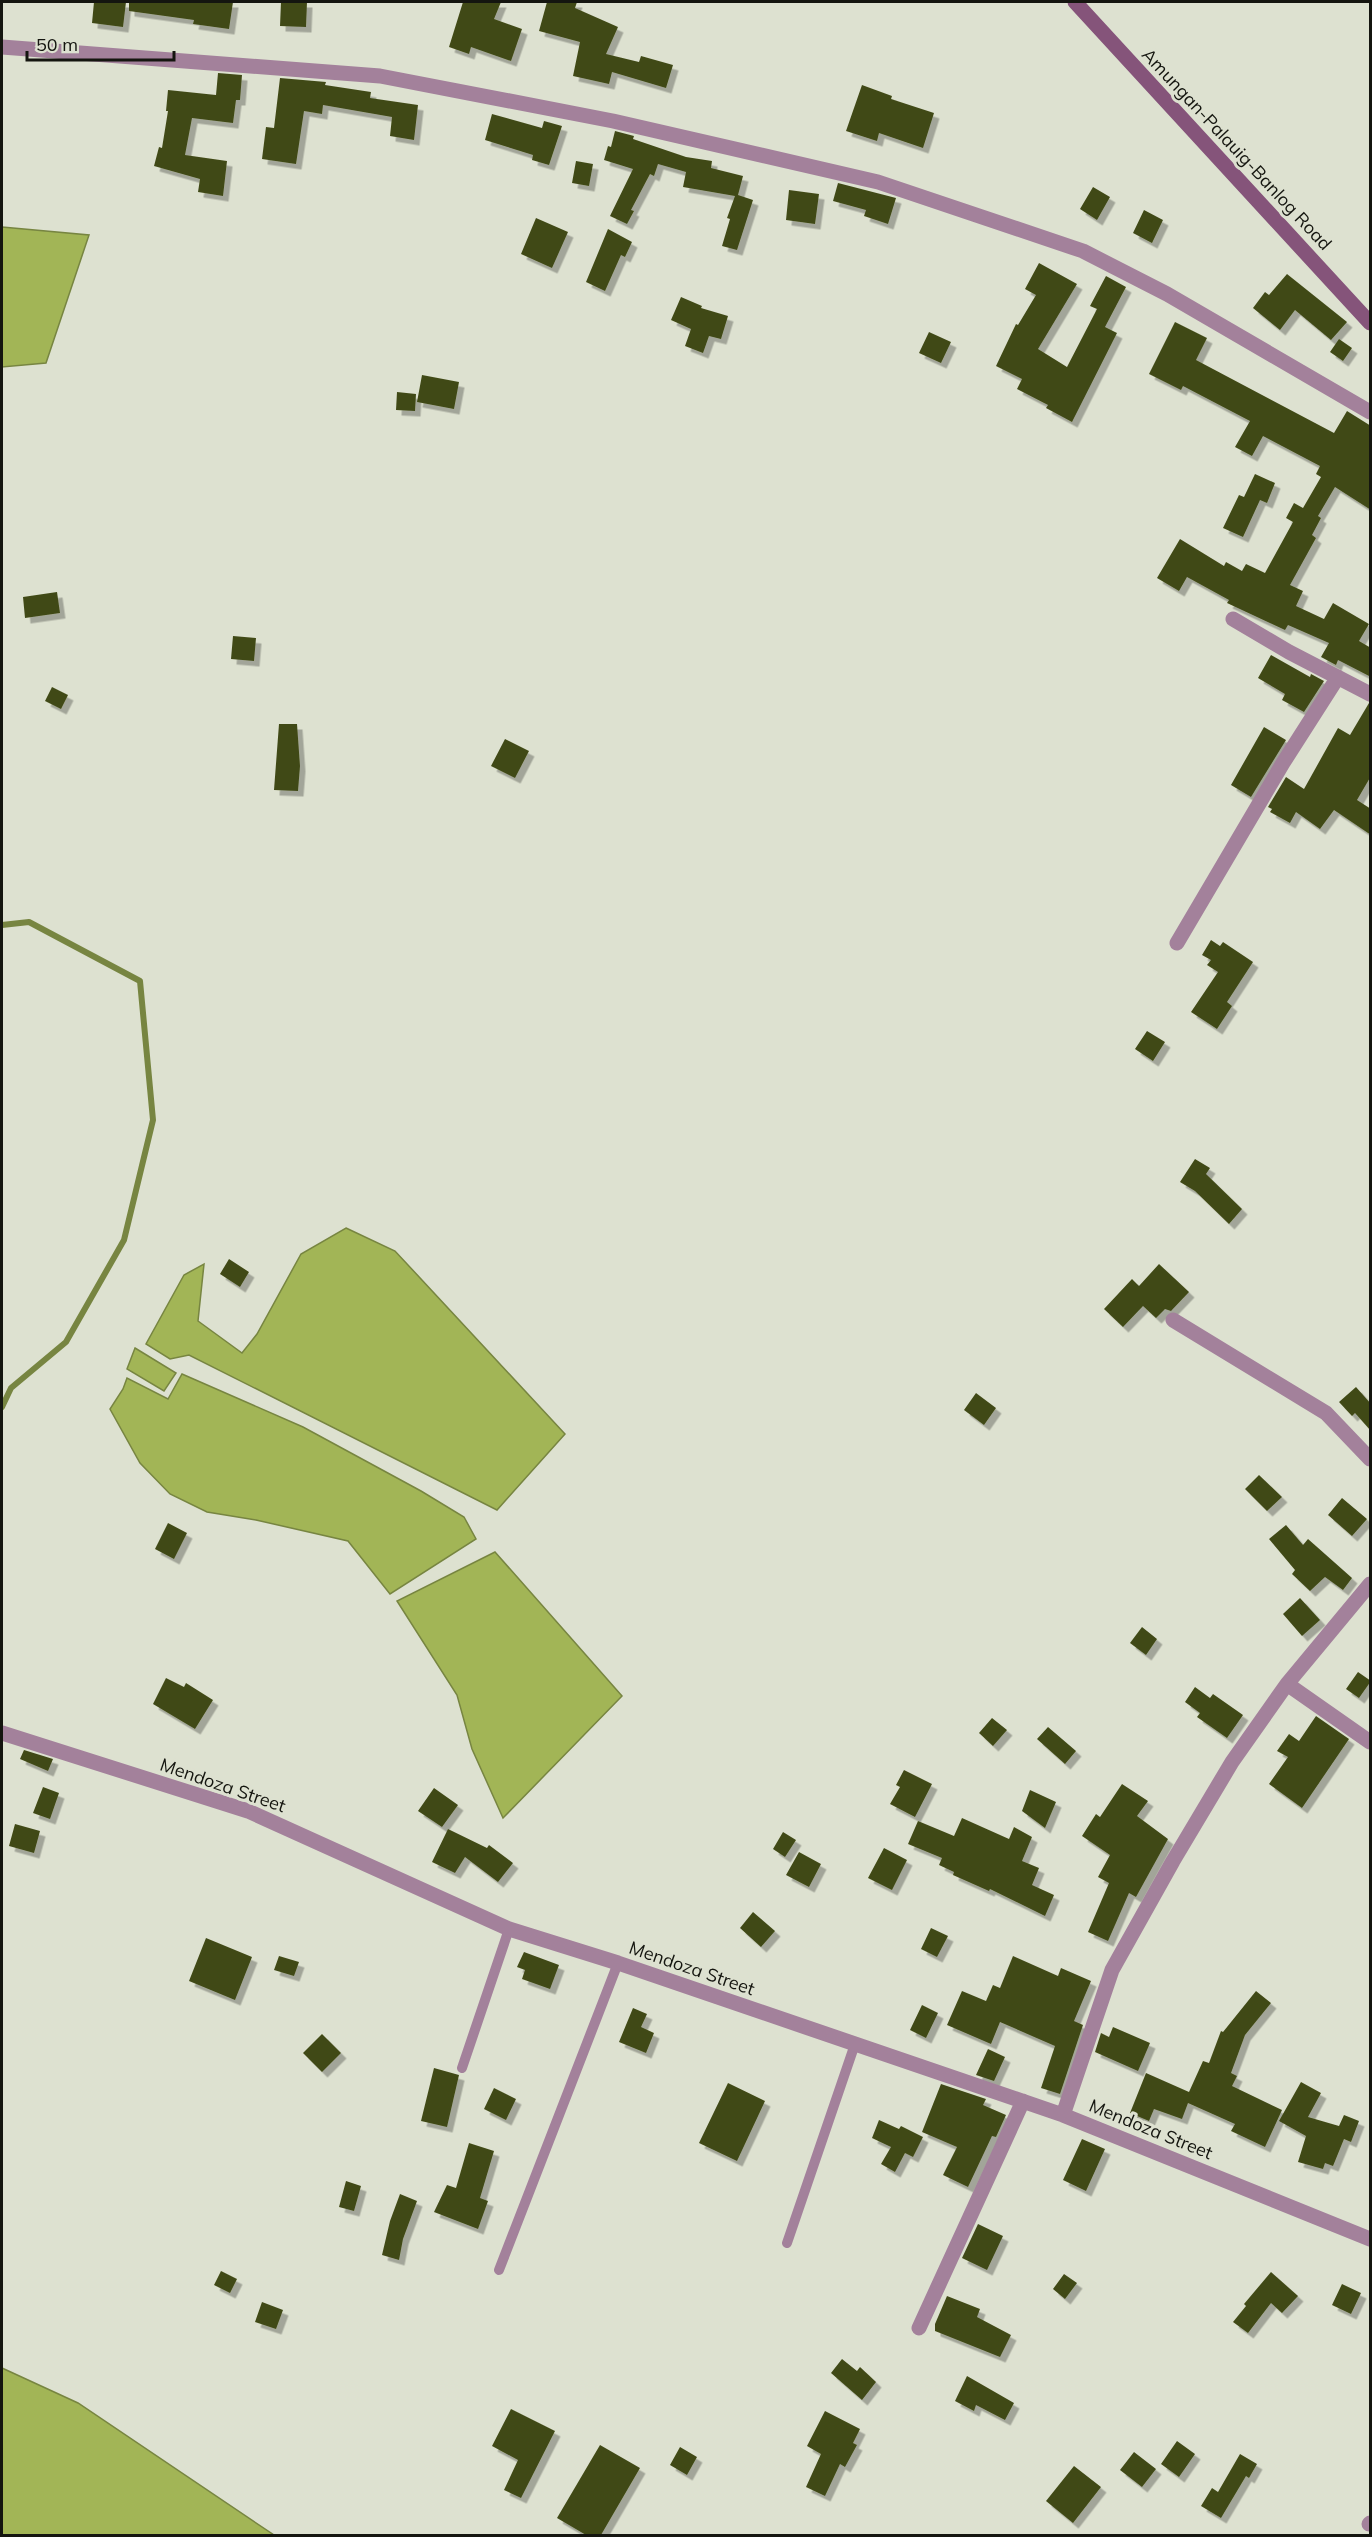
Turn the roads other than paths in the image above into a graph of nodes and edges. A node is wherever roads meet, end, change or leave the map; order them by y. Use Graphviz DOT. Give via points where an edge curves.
graph roads {
  1 [pos="1075,2"];
  2 [pos="2,47"];
  3 [pos="1371,323"];
  4 [pos="1371,412"];
  5 [pos="1233,619"];
  6 [pos="1338,676"];
  7 [pos="1371,694"];
  8 [pos="1177,943"];
  9 [pos="1173,1320"];
  10 [pos="1371,1459"];
  11 [pos="1371,1584"];
  12 [pos="1287,1684"];
  13 [pos="2,1733"];
  14 [pos="1371,1742"];
  15 [pos="510,1929"];
  16 [pos="618,1964"];
  17 [pos="855,2044"];
  18 [pos="462,2068"];
  19 [pos="1023,2101"];
  20 [pos="1064,2115"];
  21 [pos="1371,2239"];
  22 [pos="788,2243"];
  23 [pos="499,2270"];
  24 [pos="920,2328"];
  1 -- 3 [label="main road, Amungan-Palauig-Banlog Road"];
  2 -- 4 [label="street" via="380,76 613,121 878,182 1083,250"];
  5 -- 6 [label="street"];
  6 -- 7 [label="street"];
  6 -- 8 [label="street"];
  9 -- 10 [label="street" via="1326,1413"];
  11 -- 12 [label="street"];
  12 -- 14 [label="street"];
  12 -- 20 [label="street" via="1232,1762 1112,1970"];
  13 -- 15 [label="street, Mendoza Street" via="248,1811"];
  15 -- 16 [label="street, Mendoza Street"];
  15 -- 18 [label="lane"];
  16 -- 17 [label="street, Mendoza Street"];
  16 -- 23 [label="lane"];
  17 -- 19 [label="street, Mendoza Street"];
  17 -- 22 [label="lane"];
  19 -- 20 [label="street, Mendoza Street"];
  19 -- 24 [label="street"];
  20 -- 21 [label="street, Mendoza Street"];
}
